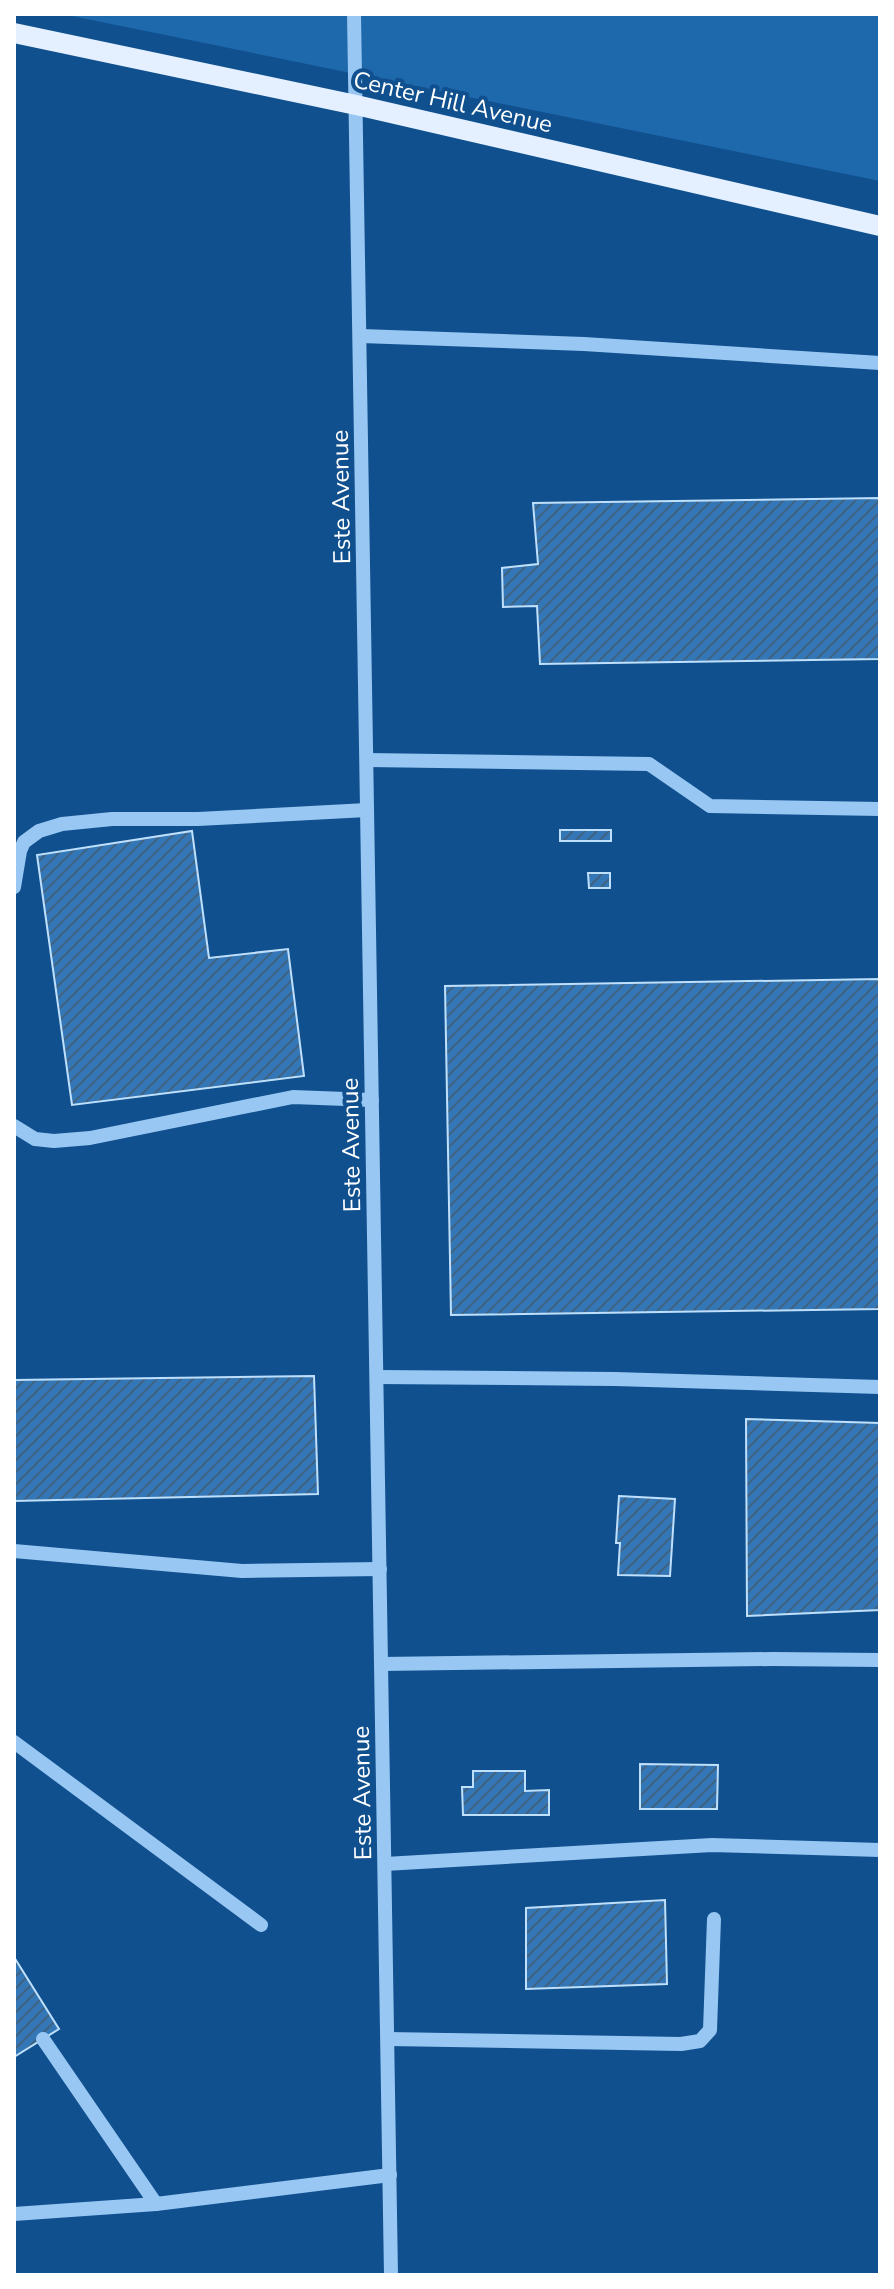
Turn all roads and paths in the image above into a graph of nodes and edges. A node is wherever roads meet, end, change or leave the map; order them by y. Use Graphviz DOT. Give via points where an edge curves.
graph roads {
  1 [pos="354,14"];
  2 [pos="14,33"];
  3 [pos="356,105"];
  4 [pos="880,226"];
  5 [pos="361,336"];
  6 [pos="880,363"];
  7 [pos="367,760"];
  8 [pos="880,809"];
  9 [pos="367,810"];
  10 [pos="14,887"];
  11 [pos="372,1100"];
  12 [pos="14,1126"];
  13 [pos="377,1377"];
  14 [pos="880,1387"];
  15 [pos="14,1551"];
  16 [pos="380,1569"];
  17 [pos="880,1660"];
  18 [pos="381,1664"];
  19 [pos="14,1742"];
  20 [pos="880,1850"];
  21 [pos="385,1864"];
  22 [pos="714,1919"];
  23 [pos="261,1925"];
  24 [pos="43,2039"];
  25 [pos="388,2039"];
  26 [pos="390,2175"];
  27 [pos="156,2204"];
  28 [pos="14,2214"];
  29 [pos="391,2275"];
  1 -- 3 [label="street, Este Avenue"];
  2 -- 3 [label="main road, Center Hill Avenue"];
  3 -- 4 [label="main road, Center Hill Avenue"];
  3 -- 5 [label="street, Este Avenue"];
  5 -- 6 [label="street"];
  5 -- 7 [label="street, Este Avenue"];
  7 -- 8 [label="street" via="649,764 710,806"];
  7 -- 9 [label="street, Este Avenue"];
  9 -- 10 [label="street" via="62,824 24,842"];
  9 -- 11 [label="street, Este Avenue"];
  11 -- 12 [label="street" via="293,1097 54,1141 35,1139"];
  11 -- 13 [label="street, Este Avenue"];
  13 -- 14 [label="street"];
  13 -- 16 [label="street, Este Avenue"];
  15 -- 16 [label="street" via="242,1571"];
  16 -- 18 [label="street, Este Avenue"];
  17 -- 18 [label="street"];
  18 -- 21 [label="street, Este Avenue"];
  19 -- 23 [label="street"];
  20 -- 21 [label="street" via="712,1845"];
  21 -- 25 [label="street, Este Avenue"];
  22 -- 25 [label="street" via="710,2030 700,2041"];
  24 -- 27 [label="street"];
  25 -- 26 [label="street, Este Avenue"];
  26 -- 27 [label="street"];
  26 -- 29 [label="street, Este Avenue"];
  27 -- 28 [label="street"];
}
